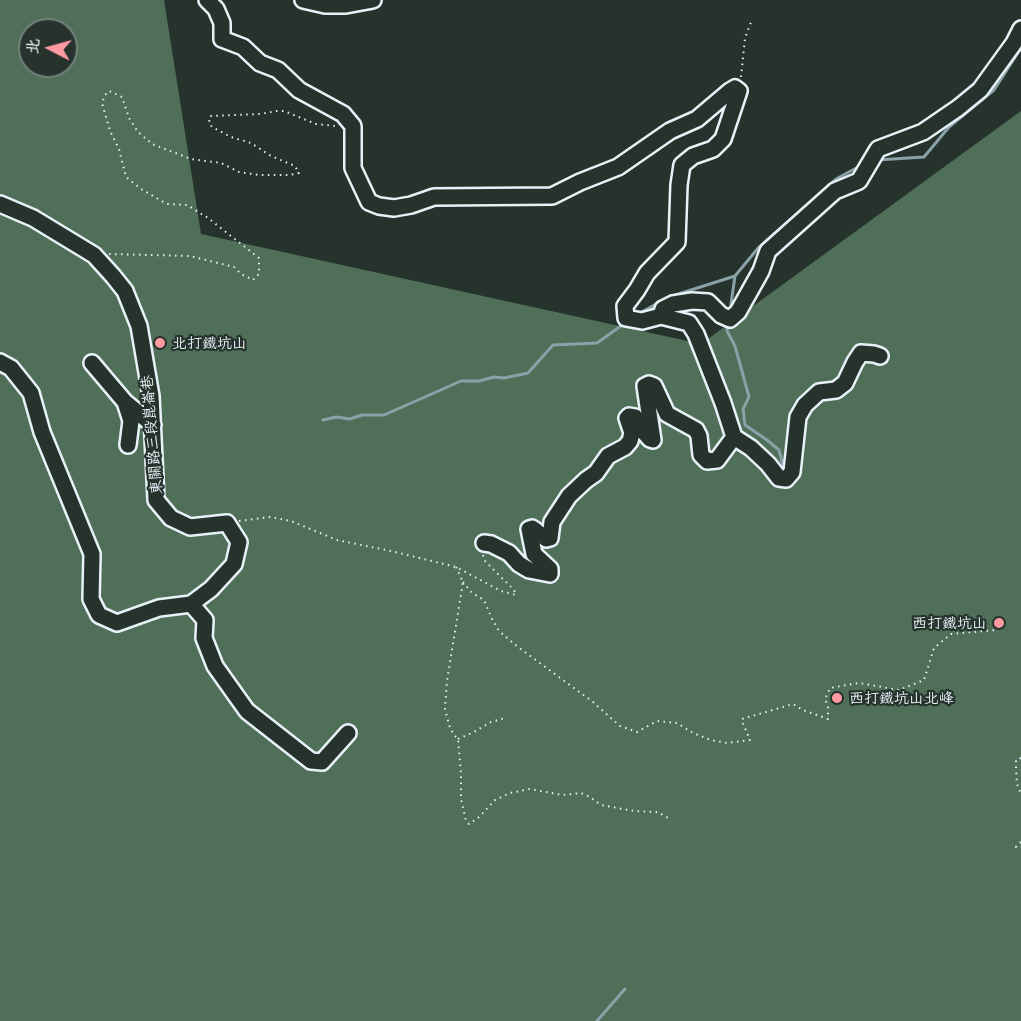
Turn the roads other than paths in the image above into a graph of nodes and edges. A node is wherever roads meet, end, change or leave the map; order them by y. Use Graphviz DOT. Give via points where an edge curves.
graph roads {
  1 [pos="207,0"];
  2 [pos="303,0"];
  3 [pos="373,0"];
  4 [pos="1021,29"];
  5 [pos="0,204"];
  6 [pos="661,316"];
  7 [pos="880,356"];
  8 [pos="0,362"];
  9 [pos="92,363"];
  10 [pos="125,402"];
  11 [pos="153,426"];
  12 [pos="734,437"];
  13 [pos="129,445"];
  14 [pos="484,543"];
  15 [pos="191,604"];
  16 [pos="348,733"];
  1 -- 6 [label="street" via="222,23 222,39 243,47 260,63 279,70 299,90 343,114 354,126 353,168 369,202 379,206 394,208 434,197 552,196 618,167 670,131 697,119 735,88 739,91 723,138 713,149 682,165 677,242 647,273 625,306 626,318 642,321"];
  2 -- 3 [label="street" via="346,4"];
  4 -- 6 [label="street" via="980,90 923,132 878,149 859,181 835,191 768,251 761,271 730,319 708,302 673,304 663,309"];
  5 -- 11 [label="street, 東關路三段崑崙巷" via="33,218 94,255 125,291 139,326"];
  6 -- 12 [label="street" via="689,323 696,334"];
  7 -- 12 [label="street" via="861,353 845,383 836,390 819,392 805,405 798,417 792,472 786,479 779,478 760,456"];
  8 -- 15 [label="street" via="11,368 31,393 42,432 92,554 91,599 99,615 117,623 159,608"];
  9 -- 10 [label="street"];
  10 -- 11 [label="street"];
  10 -- 13 [label="street" via="131,421"];
  11 -- 15 [label="street, 東關路三段崑崙巷" via="156,501 171,518 190,527 227,522 239,542 234,564 211,590"];
  12 -- 14 [label="street" via="717,460 707,461 701,455 696,430 667,414 654,386 649,384 645,386 653,440 635,417 629,416 630,441 608,456 596,473 568,496 552,522 550,538 529,529 534,554 550,569 550,574 529,570 509,553"];
  15 -- 16 [label="street" via="205,620 204,638 215,666 247,711 311,761 322,762"];
}
